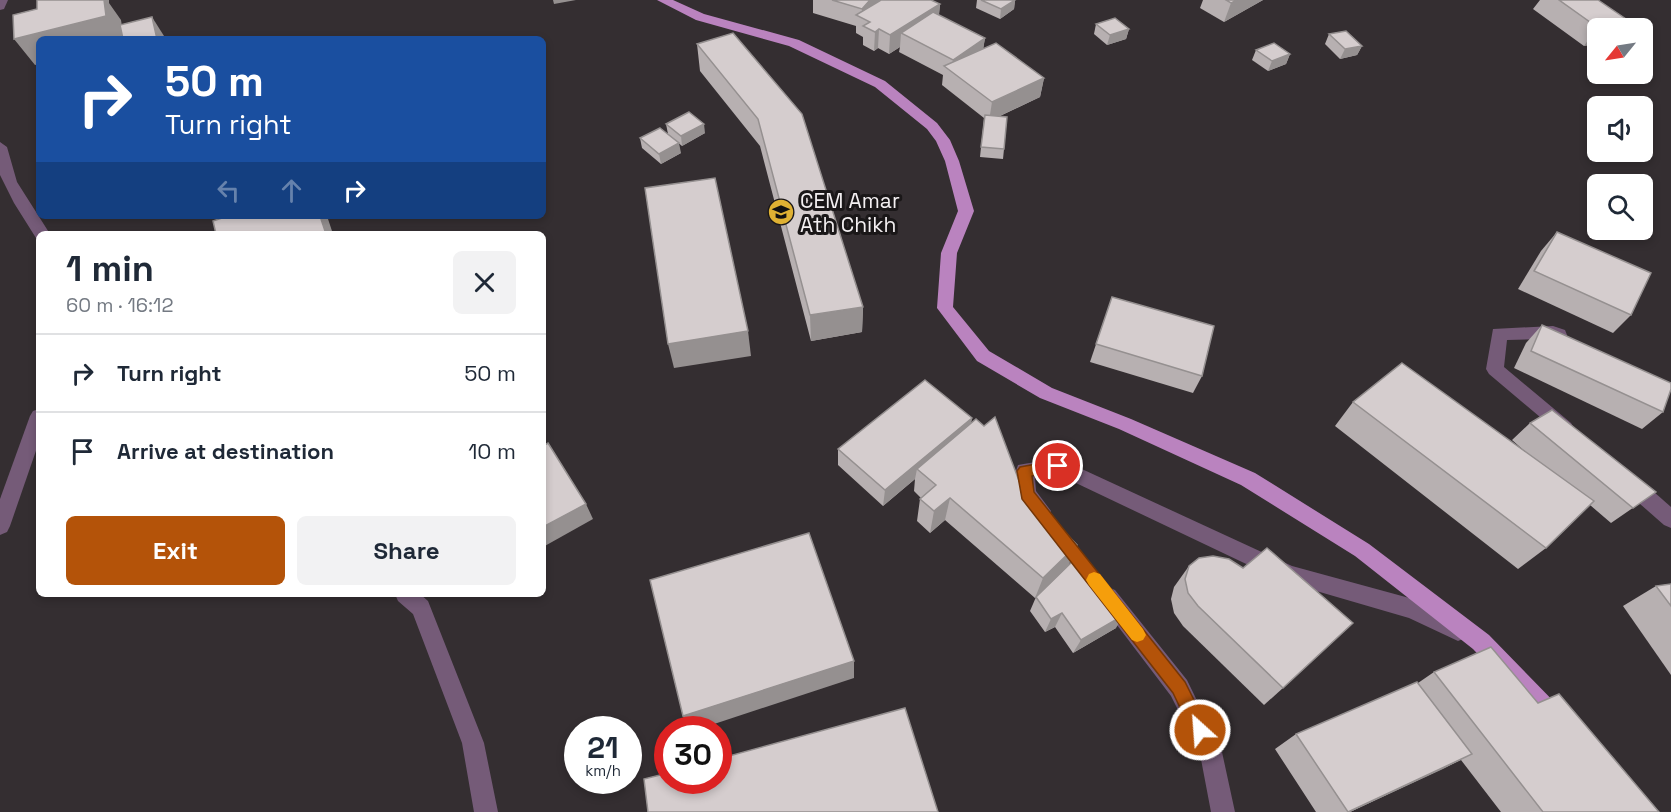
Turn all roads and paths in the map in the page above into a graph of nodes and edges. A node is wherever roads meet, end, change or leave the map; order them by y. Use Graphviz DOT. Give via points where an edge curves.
graph roads {
  1 [pos="2,0"];
  2 [pos="663,0"];
  3 [pos="0,6"];
  4 [pos="0,147"];
  5 [pos="40,231"];
  6 [pos="1573,343"];
  7 [pos="36,424"];
  8 [pos="1577,438"];
  9 [pos="1614,469"];
  10 [pos="1671,519"];
  11 [pos="0,526"];
  12 [pos="1056,531"];
  13 [pos="1092,577"];
  14 [pos="408,597"];
  15 [pos="1481,642"];
  16 [pos="1569,736"];
  17 [pos="486,812"];
  18 [pos="1223,812"];
  1 -- 3 [label="street"];
  2 -- 15 [label="main road" via="700,17 794,43 880,84 932,126 952,161 966,212 949,253 945,308 982,356 1046,393 1248,479 1362,550"];
  4 -- 5 [label="street" via="2,164 18,199"];
  6 -- 8 [label="street" via="1553,332 1499,334 1495,369"];
  7 -- 11 [label="street"];
  9 -- 10 [label="street"];
  12 -- 15 [label="street" via="1027,494 1025,471 1058,466 1289,574 1413,609"];
  13 -- 18 [label="street" via="1179,688 1211,752"];
  14 -- 17 [label="street" via="421,608 473,743"];
  15 -- 16 [label="main road"];
}
